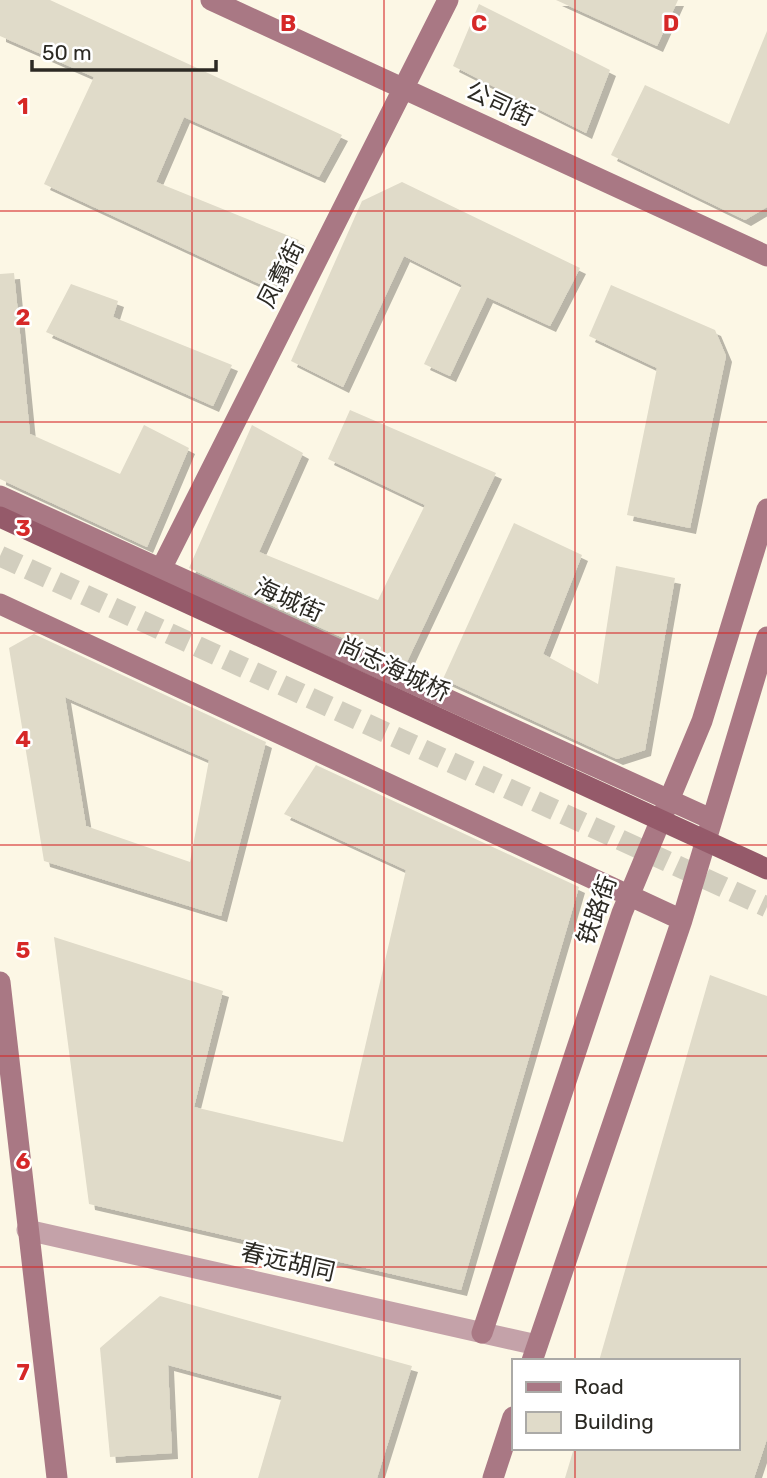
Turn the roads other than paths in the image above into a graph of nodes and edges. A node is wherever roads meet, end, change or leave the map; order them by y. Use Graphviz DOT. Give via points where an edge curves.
graph roads {
  1 [pos="211,0"];
  2 [pos="448,0"];
  3 [pos="404,89"];
  4 [pos="767,256"];
  5 [pos="0,496"];
  6 [pos="767,509"];
  7 [pos="0,517"];
  8 [pos="160,571"];
  9 [pos="0,604"];
  10 [pos="767,637"];
  11 [pos="669,800"];
  12 [pos="711,819"];
  13 [pos="767,869"];
  14 [pos="629,895"];
  15 [pos="682,920"];
  16 [pos="0,982"];
  17 [pos="27,1230"];
  18 [pos="482,1332"];
  19 [pos="535,1353"];
  20 [pos="512,1420"];
  21 [pos="57,1478"];
  22 [pos="492,1478"];
  1 -- 3 [label="main road, 公司街"];
  2 -- 3 [label="main road, 凤翥街"];
  3 -- 4 [label="main road, 公司街"];
  3 -- 8 [label="main road, 凤翥街"];
  5 -- 8 [label="main road, 海城街"];
  6 -- 11 [label="main road, 铁路街" via="702,721"];
  7 -- 13 [label="main road, 尚志海城桥, bridge"];
  8 -- 11 [label="main road, 海城街"];
  9 -- 14 [label="main road"];
  10 -- 12 [label="main road"];
  11 -- 12 [label="main road, 海城街"];
  11 -- 14 [label="main road, 铁路街"];
  12 -- 15 [label="main road"];
  14 -- 15 [label="main road"];
  14 -- 18 [label="main road, 铁路街"];
  15 -- 19 [label="main road"];
  16 -- 17 [label="main road"];
  17 -- 18 [label="street, 春远胡同"];
  17 -- 21 [label="main road"];
  18 -- 19 [label="street, 春远胡同"];
  20 -- 22 [label="main road"];
}
